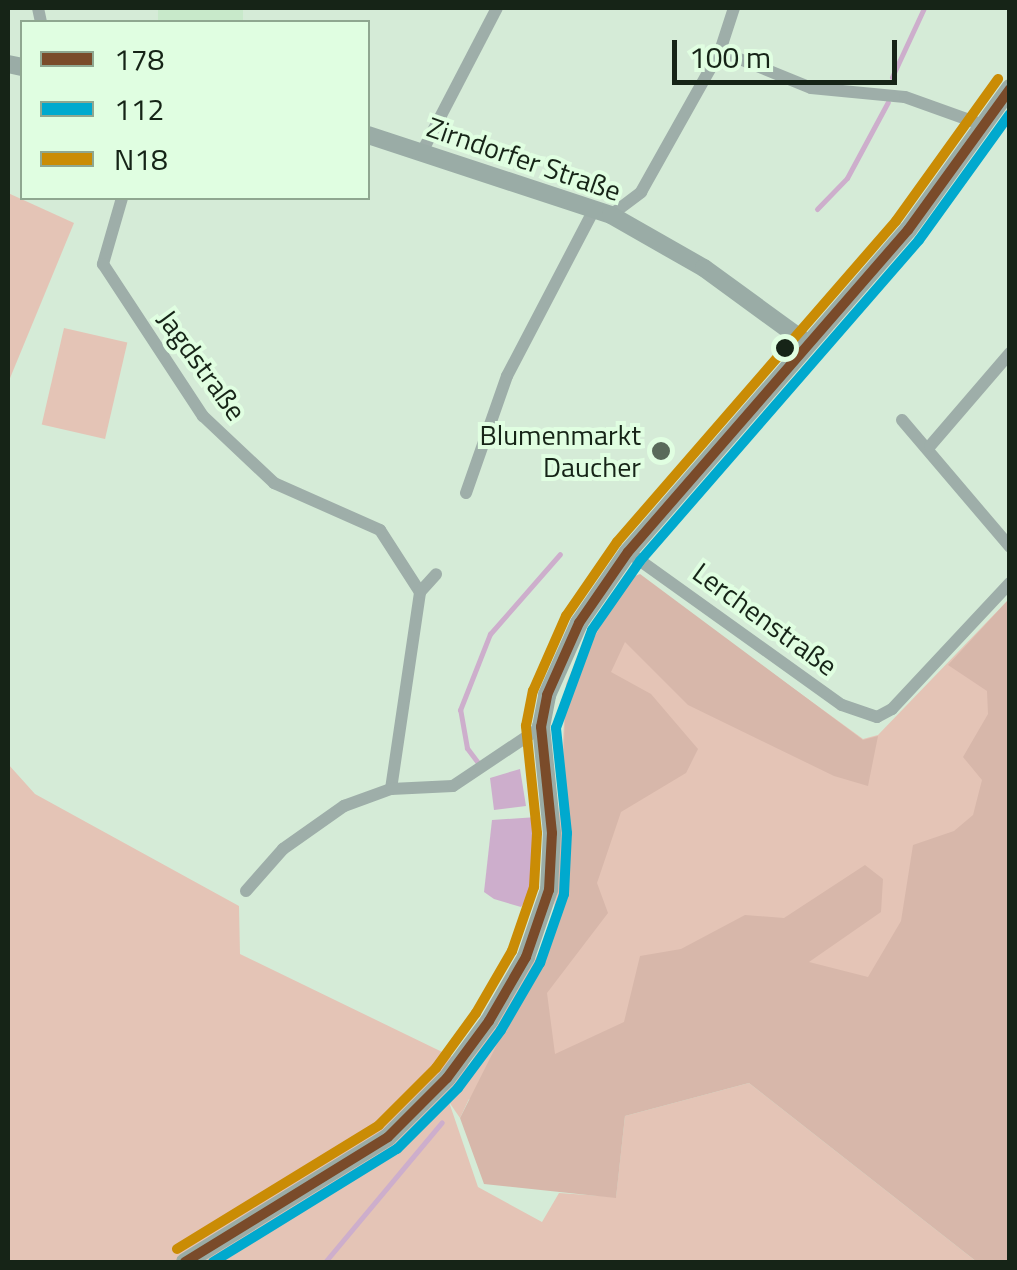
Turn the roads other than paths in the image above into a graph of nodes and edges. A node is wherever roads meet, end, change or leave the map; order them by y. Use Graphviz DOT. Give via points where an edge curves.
graph roads {
  1 [pos="498,8"];
  2 [pos="734,8"];
  3 [pos="720,51"];
  4 [pos="1010,88"];
  5 [pos="983,125"];
  6 [pos="370,137"];
  7 [pos="422,152"];
  8 [pos="121,200"];
  9 [pos="603,211"];
  10 [pos="808,343"];
  11 [pos="1010,354"];
  12 [pos="902,420"];
  13 [pos="930,446"];
  14 [pos="466,493"];
  15 [pos="1010,546"];
  16 [pos="628,552"];
  17 [pos="436,574"];
  18 [pos="1010,582"];
  19 [pos="420,592"];
  20 [pos="542,727"];
  21 [pos="391,790"];
  22 [pos="246,892"];
  23 [pos="186,1262"];
  1 -- 7 [label="street"];
  2 -- 3 [label="street"];
  3 -- 5 [label="street" via="811,88 905,97"];
  3 -- 9 [label="street" via="641,192"];
  4 -- 5 [label="main road"];
  5 -- 10 [label="main road" via="908,230"];
  6 -- 7 [label="main road, Zirndorfer Straße"];
  7 -- 9 [label="main road, Zirndorfer Straße"];
  8 -- 19 [label="street, Jagdstraße" via="103,264 202,416 274,483 380,530"];
  9 -- 10 [label="main road, Zirndorfer Straße" via="704,268"];
  9 -- 14 [label="street" via="508,376"];
  10 -- 16 [label="main road"];
  11 -- 13 [label="street"];
  12 -- 13 [label="street"];
  13 -- 15 [label="street"];
  16 -- 18 [label="street, Lerchenstraße" via="842,705 876,717 892,709"];
  16 -- 20 [label="main road" via="579,622 546,695"];
  17 -- 19 [label="street"];
  19 -- 21 [label="street"];
  20 -- 21 [label="street" via="453,786"];
  20 -- 23 [label="main road" via="552,833 549,890 526,957 489,1022 388,1138"];
  21 -- 22 [label="street" via="344,806 309,829"];
}
